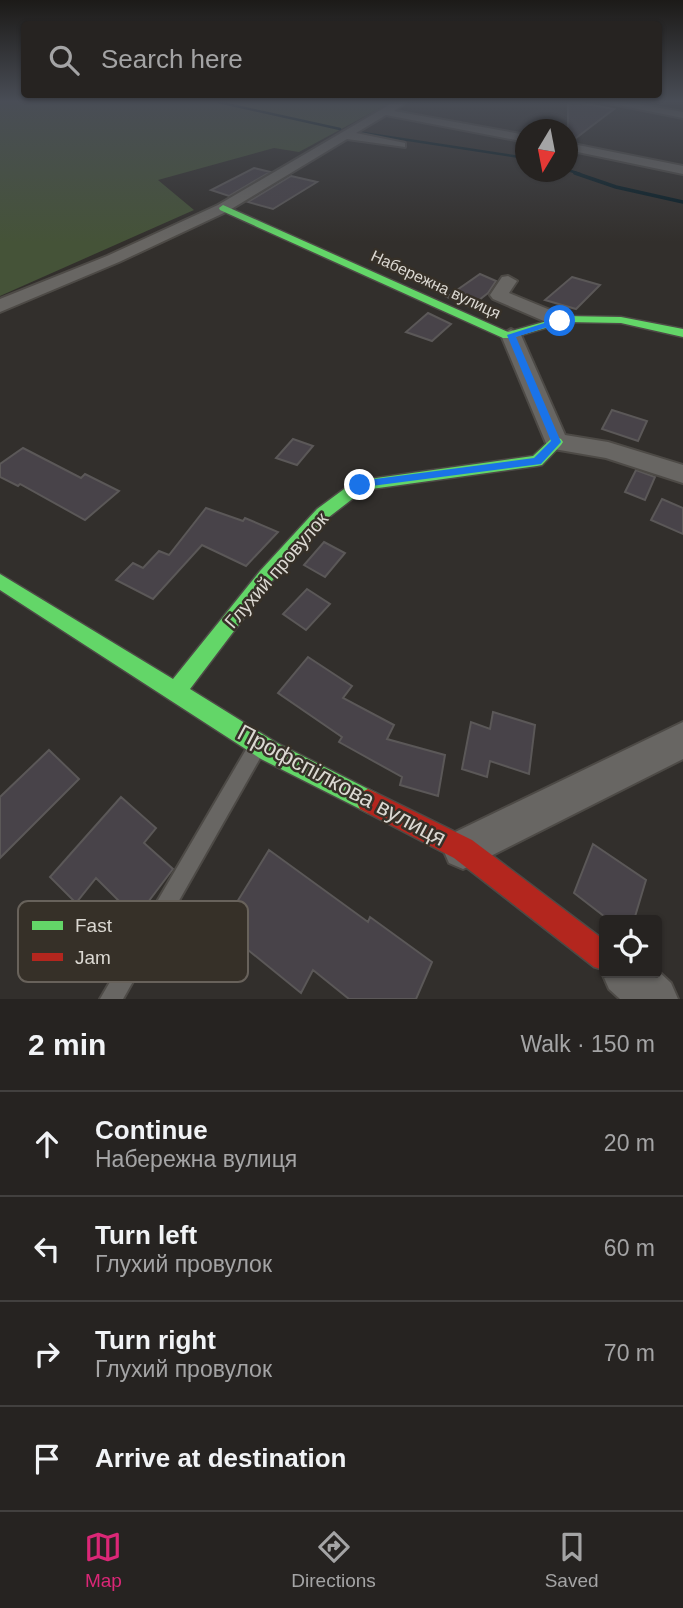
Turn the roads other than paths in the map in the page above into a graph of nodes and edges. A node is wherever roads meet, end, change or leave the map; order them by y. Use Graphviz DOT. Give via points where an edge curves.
graph roads {
  1 [pos="323,149"];
  2 [pos="578,149"];
  3 [pos="683,170"];
  4 [pos="223,208"];
  5 [pos="508,281"];
  6 [pos="0,306"];
  7 [pos="560,321"];
  8 [pos="683,333"];
  9 [pos="511,335"];
  10 [pos="556,442"];
  11 [pos="683,474"];
  12 [pos="0,581"];
  13 [pos="176,691"];
  14 [pos="683,740"];
  15 [pos="258,744"];
  16 [pos="463,849"];
  17 [pos="167,901"];
  18 [pos="599,953"];
  19 [pos="631,978"];
  20 [pos="121,982"];
  21 [pos="111,999"];
  22 [pos="655,999"];
  1 -- 4 [label="street"];
  2 -- 3 [label="street"];
  4 -- 6 [label="street"];
  4 -- 9 [label="street, Набережна вулиця"];
  5 -- 7 [label="street" via="499,295"];
  7 -- 8 [label="street, Набережна вулиця" via="621,320"];
  7 -- 9 [label="street, Набережна вулиця"];
  9 -- 10 [label="street"];
  10 -- 11 [label="street" via="607,450"];
  10 -- 13 [label="street, Глухий провулок" via="537,461 360,485 323,513 266,576"];
  12 -- 13 [label="street, Профспілкова вулиця"];
  13 -- 15 [label="street, Профспілкова вулиця"];
  14 -- 16 [label="street"];
  15 -- 16 [label="street, Профспілкова вулиця"];
  15 -- 17 [label="lane"];
  16 -- 18 [label="street, Профспілкова вулиця"];
  19 -- 22 [label="street"];
  20 -- 21 [label="lane"];
}
